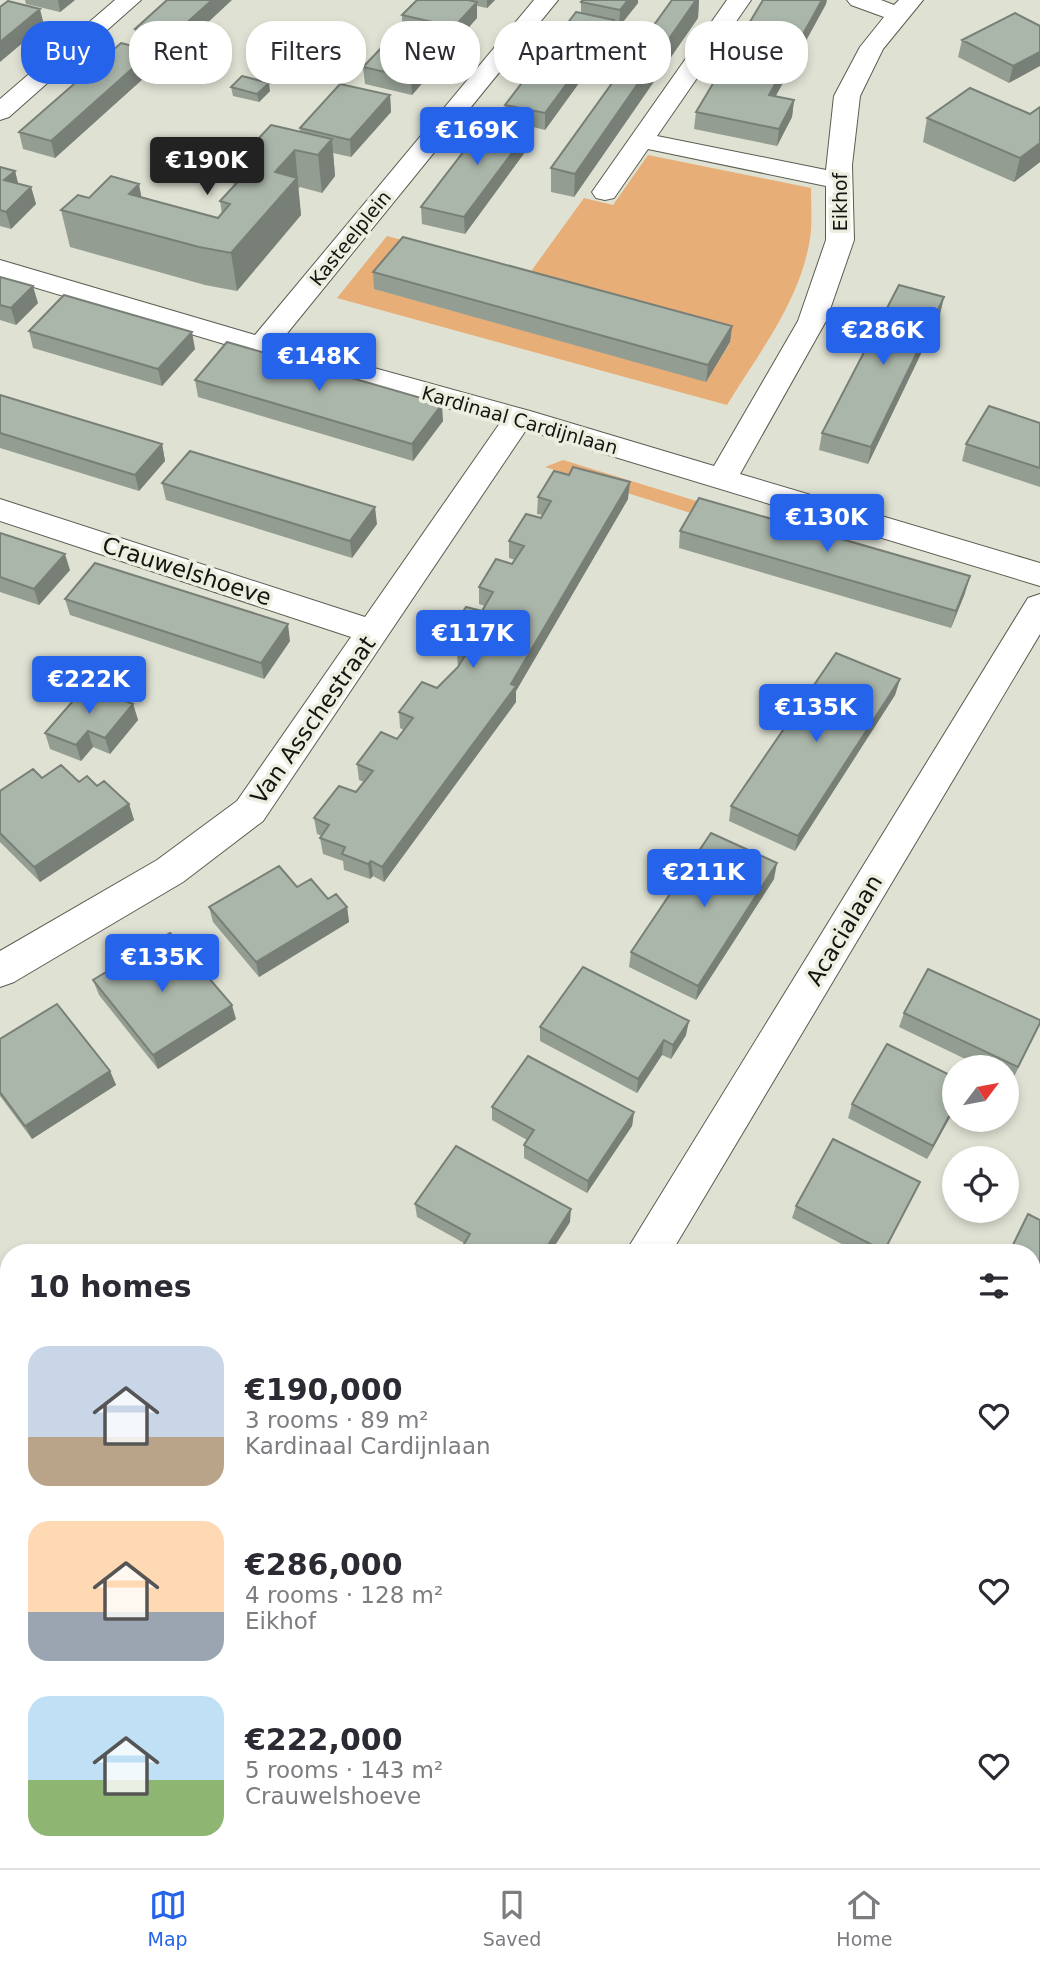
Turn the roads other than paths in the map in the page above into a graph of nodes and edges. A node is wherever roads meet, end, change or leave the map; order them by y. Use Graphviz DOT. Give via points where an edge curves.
graph roads {
  1 [pos="130,0"];
  2 [pos="546,0"];
  3 [pos="739,0"];
  4 [pos="859,0"];
  5 [pos="905,7"];
  6 [pos="0,112"];
  7 [pos="639,139"];
  8 [pos="839,181"];
  9 [pos="605,192"];
  10 [pos="0,268"];
  11 [pos="261,346"];
  12 [pos="519,418"];
  13 [pos="722,479"];
  14 [pos="0,510"];
  15 [pos="1040,575"];
  16 [pos="1040,606"];
  17 [pos="373,632"];
  18 [pos="0,971"];
  19 [pos="653,1244"];
  1 -- 6 [label="street"];
  2 -- 11 [label="street, Kasteelplein"];
  3 -- 7 [label="street"];
  4 -- 5 [label="street"];
  5 -- 8 [label="street, Eikhof" via="872,47 847,96"];
  7 -- 8 [label="street"];
  7 -- 9 [label="street"];
  8 -- 13 [label="street, Eikhof" via="840,240 812,321"];
  10 -- 11 [label="street, Kardinaal Cardijnlaan"];
  11 -- 12 [label="street, Kardinaal Cardijnlaan"];
  12 -- 13 [label="street, Kardinaal Cardijnlaan"];
  12 -- 17 [label="street, Van Asschestraat"];
  13 -- 15 [label="street, Kardinaal Cardijnlaan"];
  14 -- 17 [label="street, Crauwelshoeve"];
  16 -- 19 [label="street, Acacialaan"];
  17 -- 18 [label="street, Van Asschestraat" via="250,811 170,871"];
}
